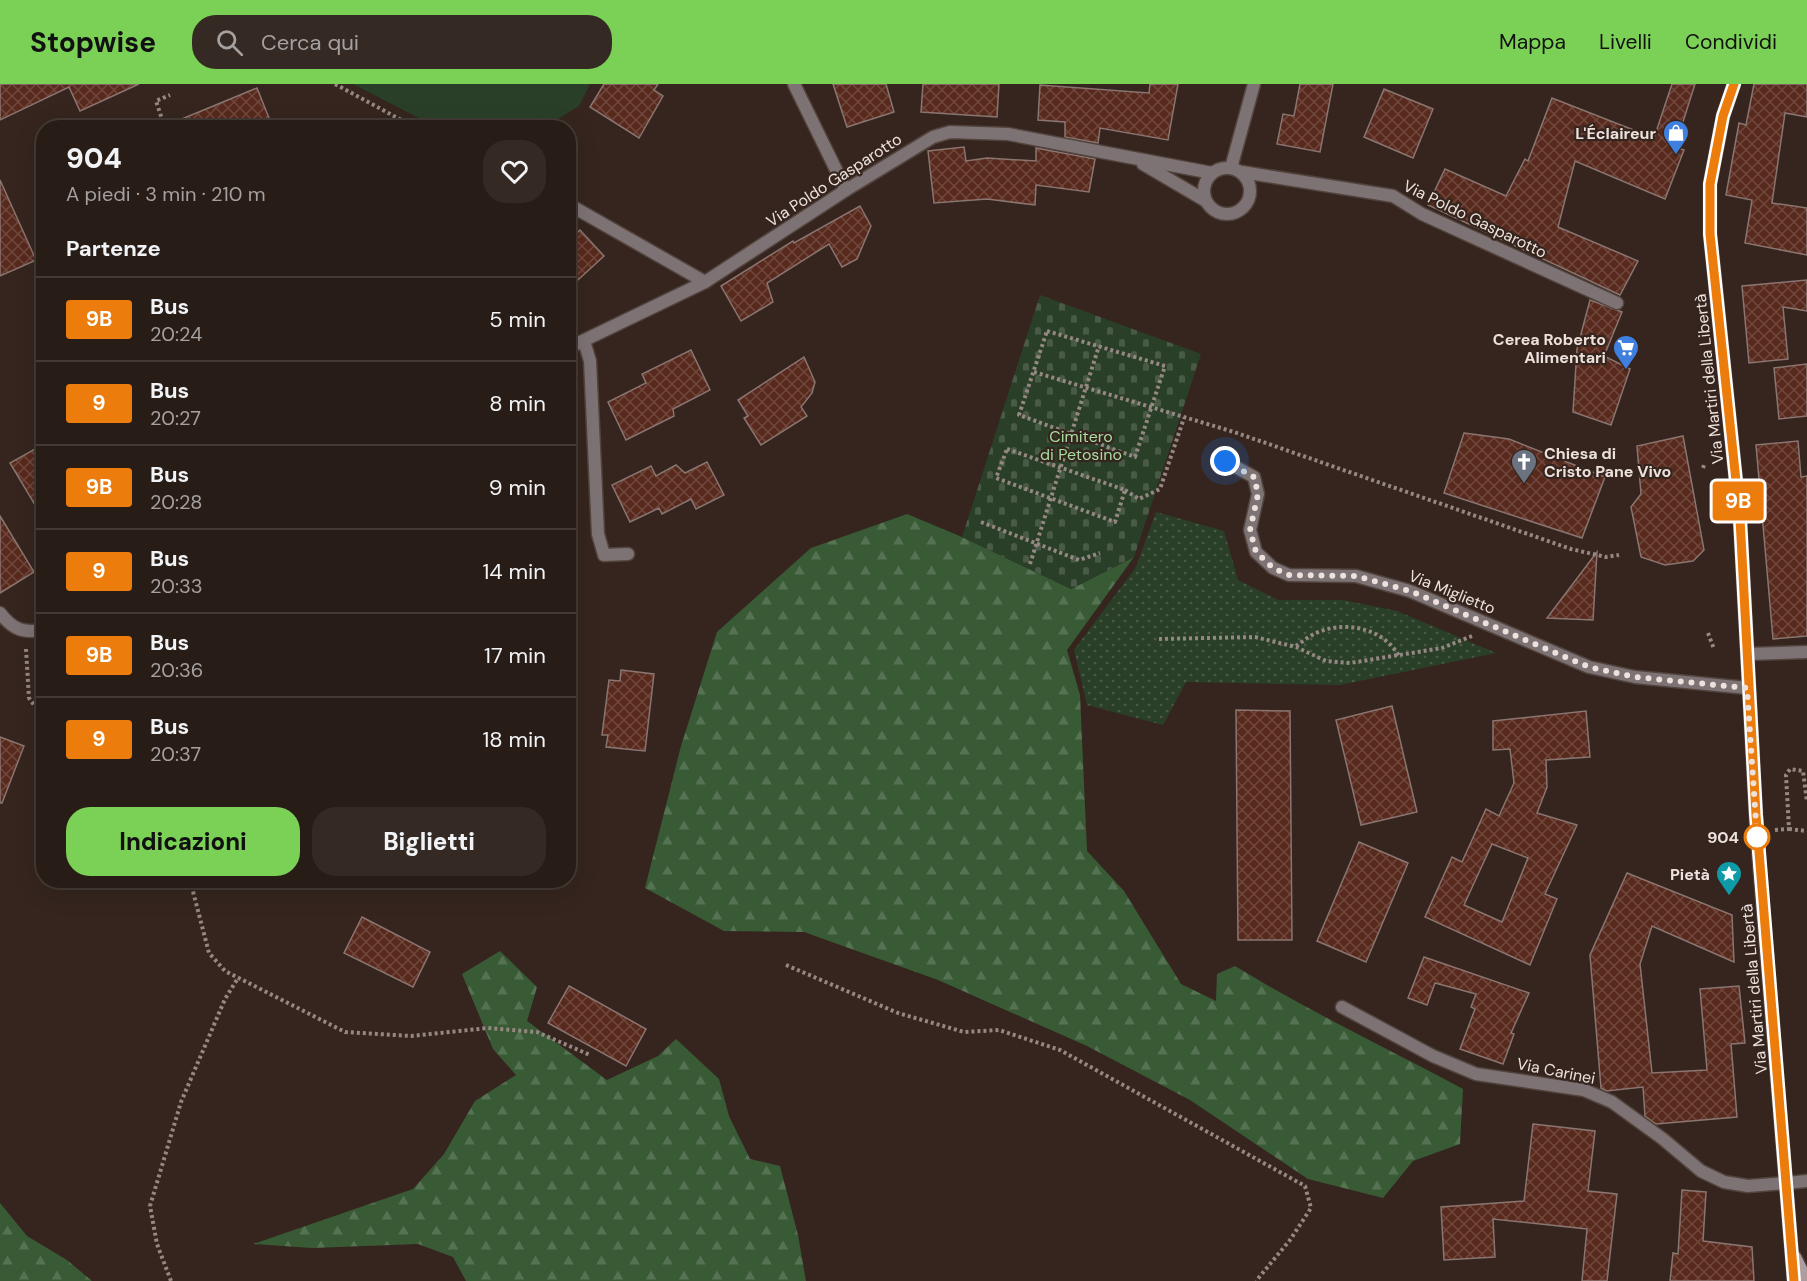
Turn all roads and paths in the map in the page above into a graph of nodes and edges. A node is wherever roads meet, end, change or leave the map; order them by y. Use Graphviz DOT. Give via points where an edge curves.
graph roads {
  1 [pos="335,84"];
  2 [pos="794,84"];
  3 [pos="1254,84"];
  4 [pos="1734,84"];
  5 [pos="170,95"];
  6 [pos="162,120"];
  7 [pos="401,120"];
  8 [pos="1137,160"];
  9 [pos="1237,170"];
  10 [pos="1212,173"];
  11 [pos="846,190"];
  12 [pos="1206,201"];
  13 [pos="576,209"];
  14 [pos="705,282"];
  15 [pos="1617,303"];
  16 [pos="584,341"];
  17 [pos="576,344"];
  18 [pos="1099,346"];
  19 [pos="1034,372"];
  20 [pos="1086,388"];
  21 [pos="1151,408"];
  22 [pos="1184,418"];
  23 [pos="1072,435"];
  24 [pos="1225,461"];
  25 [pos="1062,468"];
  26 [pos="1125,490"];
  27 [pos="1052,499"];
  28 [pos="981,522"];
  29 [pos="1037,544"];
  30 [pos="1100,553"];
  31 [pos="628,554"];
  32 [pos="1619,555"];
  33 [pos="1030,564"];
  34 [pos="0,613"];
  35 [pos="1484,623"];
  36 [pos="36,631"];
  37 [pos="25,633"];
  38 [pos="1708,633"];
  39 [pos="1159,639"];
  40 [pos="1296,647"];
  41 [pos="1714,649"];
  42 [pos="1807,652"];
  43 [pos="1748,654"];
  44 [pos="1399,656"];
  45 [pos="1747,688"];
  46 [pos="36,708"];
  47 [pos="1807,802"];
  48 [pos="1775,830"];
  49 [pos="1789,830"];
  50 [pos="1807,831"];
  51 [pos="192,888"];
  52 [pos="786,965"];
  53 [pos="238,978"];
  54 [pos="1342,1006"];
  55 [pos="590,1055"];
  56 [pos="1807,1181"];
  57 [pos="1787,1183"];
  58 [pos="1791,1248"];
  59 [pos="1807,1264"];
  60 [pos="171,1281"];
  61 [pos="1256,1281"];
  62 [pos="1794,1281"];
  63 [pos="1807,1281"];
  1 -- 7 [label="path"];
  2 -- 11 [label="street"];
  3 -- 9 [label="street"];
  4 -- 43 [label="street, Via Martiri della Libertà" via="1723,116 1710,184 1710,234 1740,519"];
  5 -- 6 [label="path" via="156,101"];
  8 -- 10 [label="street, Via Poldo Gasparotto"];
  8 -- 11 [label="street, Via Poldo Gasparotto" via="1008,134 950,132 933,137"];
  8 -- 12 [label="street, Via Poldo Gasparotto"];
  9 -- 10 [label="street" via="1219,169"];
  9 -- 12 [label="street" via="1250,184 1245,206 1224,214"];
  9 -- 15 [label="street, Via Poldo Gasparotto" via="1393,196 1422,214"];
  10 -- 12 [label="street" via="1204,186"];
  11 -- 14 [label="street, Via Poldo Gasparotto"];
  13 -- 14 [label="street"];
  14 -- 16 [label="street, Via Poldo Gasparotto"];
  16 -- 17 [label="street, Via Poldo Gasparotto"];
  16 -- 31 [label="street" via="590,361 598,534 604,555"];
  18 -- 19 [label="path" via="1047,331"];
  18 -- 20 [label="path"];
  18 -- 21 [label="path" via="1165,366"];
  19 -- 20 [label="path"];
  19 -- 23 [label="path" via="1019,415"];
  20 -- 21 [label="path"];
  20 -- 23 [label="path"];
  21 -- 22 [label="path"];
  21 -- 23 [label="path" via="1135,458"];
  22 -- 26 [label="path" via="1160,489 1139,499"];
  22 -- 32 [label="path" via="1571,549 1606,557"];
  23 -- 25 [label="path"];
  24 -- 35 [label="street, Via Miglietto" via="1254,477 1258,494 1250,530 1256,552 1273,568 1289,575 1356,576 1410,591"];
  25 -- 26 [label="path"];
  25 -- 27 [label="path"];
  25 -- 27 [label="path" via="1007,449 996,478"];
  26 -- 27 [label="path" via="1115,522"];
  27 -- 29 [label="path"];
  28 -- 29 [label="path"];
  29 -- 30 [label="path" via="1079,560"];
  29 -- 33 [label="path"];
  34 -- 37 [label="street" via="9,625"];
  35 -- 44 [label="path" via="1471,637 1442,648"];
  35 -- 45 [label="street, Via Miglietto" via="1589,667 1635,677"];
  36 -- 37 [label="street"];
  37 -- 46 [label="path" via="29,698"];
  38 -- 41 [label="path"];
  39 -- 40 [label="path" via="1255,637"];
  40 -- 44 [label="path" via="1326,661 1350,663"];
  40 -- 44 [label="path" via="1316,633 1343,626 1371,630 1393,645"];
  42 -- 43 [label="street"];
  43 -- 45 [label="street, Via Martiri della Libertà"];
  45 -- 57 [label="street, Via Martiri della Libertà"];
  47 -- 49 [label="path" via="1803,771 1790,769 1786,775"];
  48 -- 49 [label="path"];
  49 -- 50 [label="path"];
  51 -- 53 [label="path" via="209,953"];
  52 -- 61 [label="path" via="898,1013 964,1032 999,1030 1060,1050 1305,1186 1311,1208"];
  53 -- 55 [label="path" via="345,1032 411,1036 488,1028 537,1032"];
  53 -- 60 [label="path" via="225,999 181,1102 150,1206 157,1244"];
  54 -- 57 [label="street, Via Carinei" via="1433,1056 1476,1074 1584,1090 1612,1102 1701,1171 1724,1182 1748,1186"];
  56 -- 57 [label="street, Via Carinei"];
  57 -- 58 [label="street, Via Martiri della Libertà"];
  58 -- 59 [label="street"];
  58 -- 62 [label="street, Via Martiri della Libertà"];
  58 -- 63 [label="street, Via Martiri della Libertà"];
}
